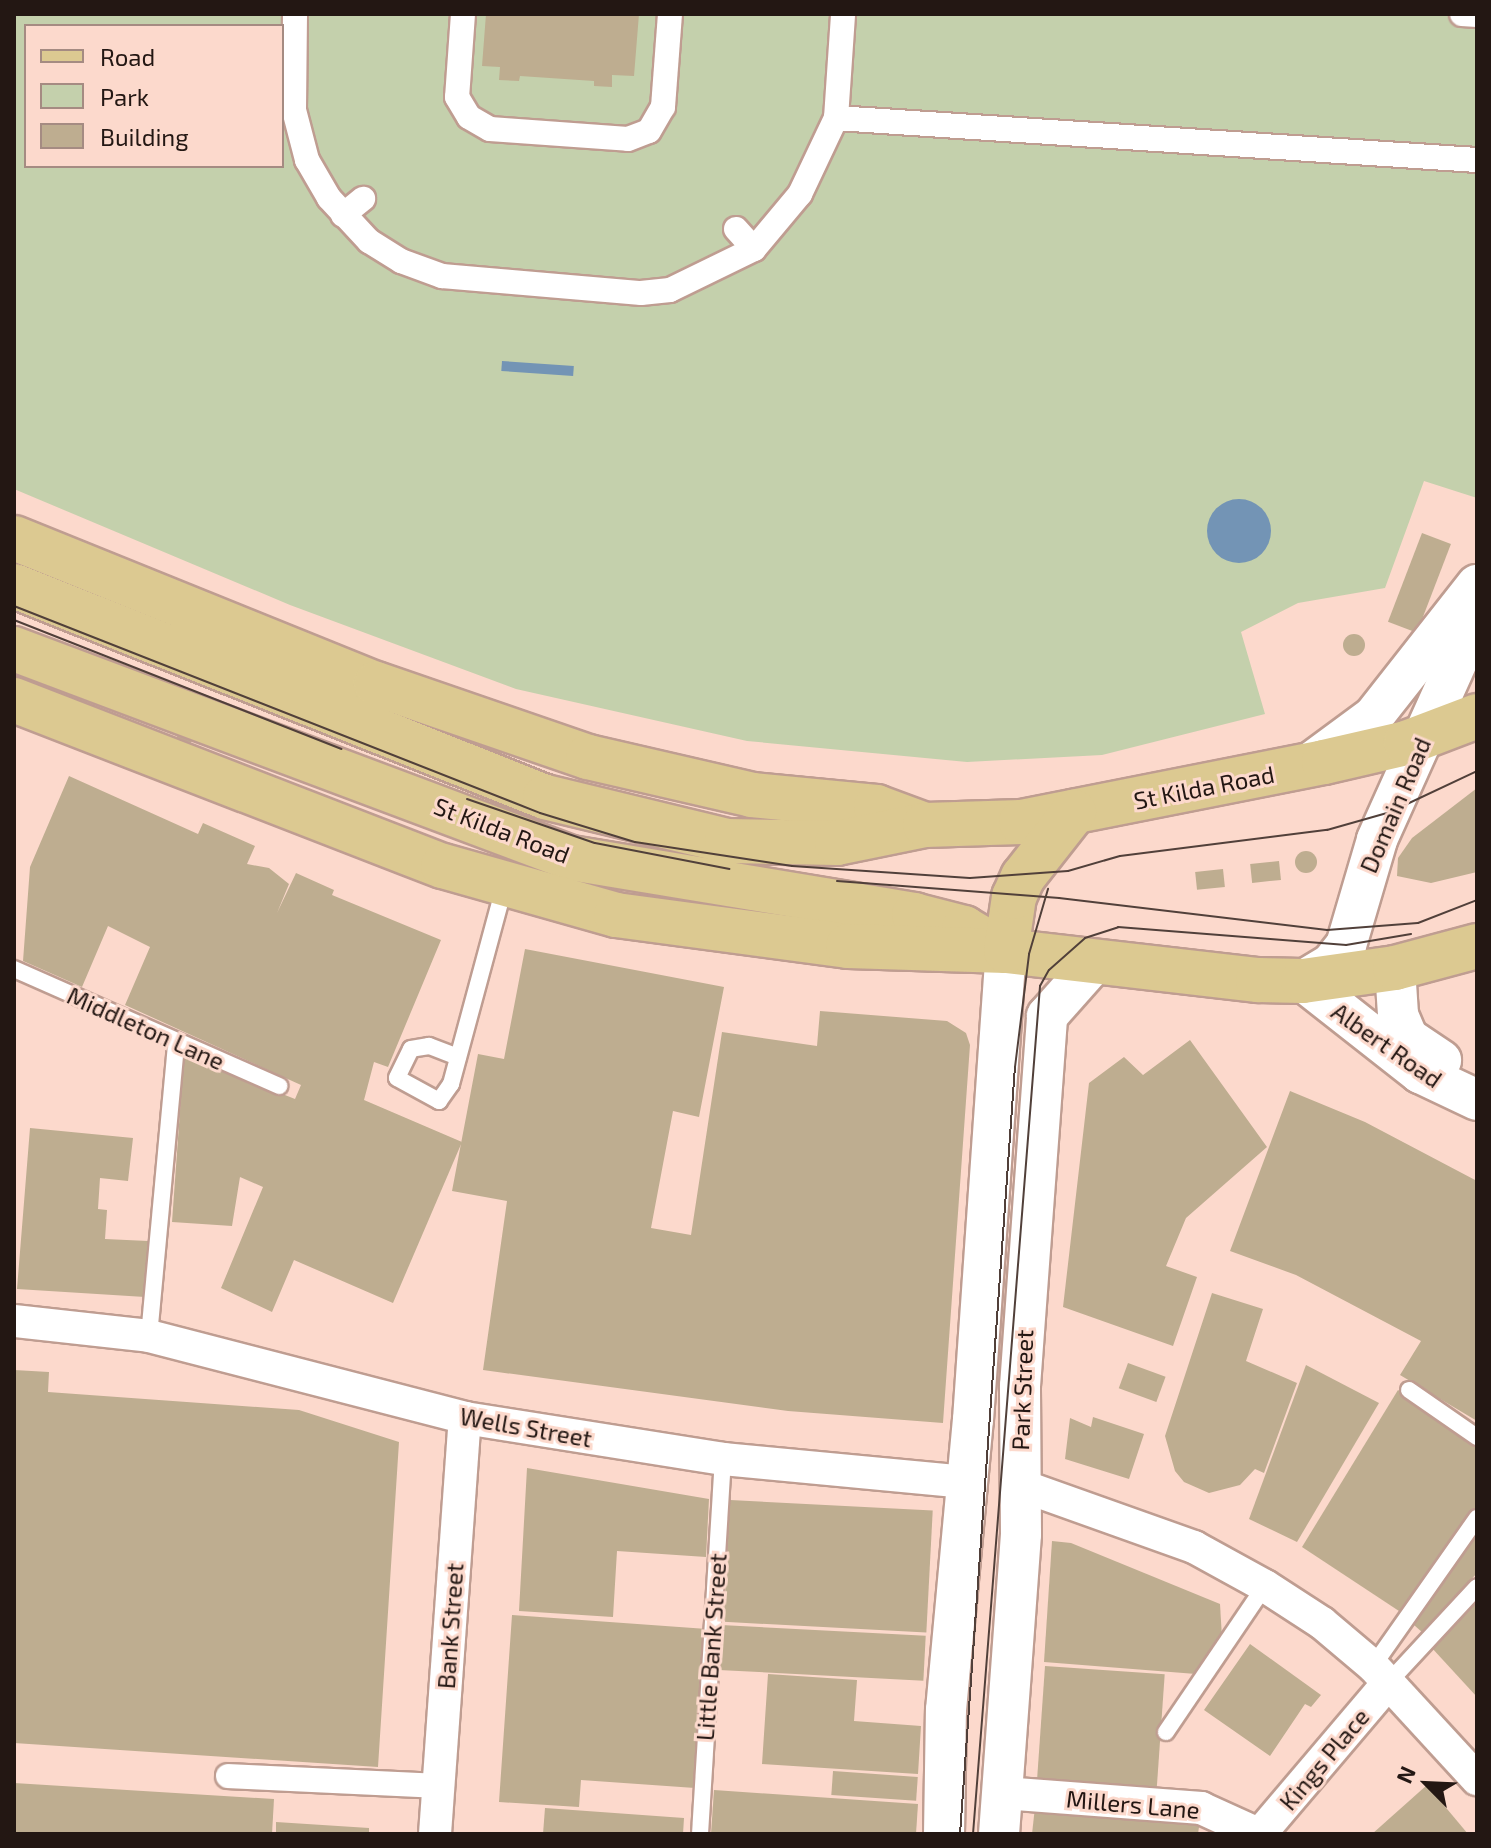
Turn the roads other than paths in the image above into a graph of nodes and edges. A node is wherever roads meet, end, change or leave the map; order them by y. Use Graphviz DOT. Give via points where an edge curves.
graph roads {
  1 [pos="295,14"];
  2 [pos="463,14"];
  3 [pos="670,14"];
  4 [pos="843,14"];
  5 [pos="1462,14"];
  6 [pos="1477,15"];
  7 [pos="836,118"];
  8 [pos="1477,160"];
  9 [pos="363,199"];
  10 [pos="343,215"];
  11 [pos="736,229"];
  12 [pos="754,249"];
  13 [pos="19,554"];
  14 [pos="1477,585"];
  15 [pos="14,586"];
  16 [pos="1477,617"];
  17 [pos="14,649"];
  18 [pos="14,700"];
  19 [pos="1477,716"];
  20 [pos="1424,736"];
  21 [pos="1299,768"];
  22 [pos="1074,812"];
  23 [pos="925,825"];
  24 [pos="504,887"];
  25 [pos="1477,946"];
  26 [pos="1006,951"];
  27 [pos="1094,963"];
  28 [pos="1395,968"];
  29 [pos="14,969"];
  30 [pos="1303,981"];
  31 [pos="176,1043"];
  32 [pos="458,1057"];
  33 [pos="1477,1080"];
  34 [pos="279,1086"];
  35 [pos="1477,1100"];
  36 [pos="23,1327"];
  37 [pos="149,1336"];
  38 [pos="1409,1390"];
  39 [pos="465,1418"];
  40 [pos="1477,1437"];
  41 [pos="723,1459"];
  42 [pos="966,1482"];
  43 [pos="1020,1485"];
  44 [pos="1477,1518"];
  45 [pos="1265,1586"];
  46 [pos="1477,1587"];
  47 [pos="1380,1675"];
  48 [pos="1166,1732"];
  49 [pos="228,1776"];
  50 [pos="1477,1779"];
  51 [pos="439,1786"];
  52 [pos="1003,1793"];
  53 [pos="435,1834"];
  54 [pos="700,1834"];
  55 [pos="944,1834"];
  56 [pos="999,1834"];
  57 [pos="1259,1834"];
  1 -- 10 [label="street" via="294,110 307,160"];
  2 -- 3 [label="street" via="457,97 469,117 490,129 628,139 649,131 663,107"];
  4 -- 7 [label="street"];
  5 -- 6 [label="street"];
  7 -- 8 [label="street"];
  7 -- 12 [label="street" via="800,194"];
  9 -- 10 [label="street"];
  10 -- 12 [label="street" via="401,261 442,276 641,293 682,285"];
  11 -- 12 [label="street"];
  13 -- 23 [label="main road, St Kilda Road" via="588,757 752,795 876,807"];
  14 -- 21 [label="street" via="1373,717 1347,740"];
  15 -- 23 [label="main road, St Kilda Road" via="545,797 727,841 778,845 837,843"];
  16 -- 20 [label="street, Domain Road"];
  17 -- 26 [label="main road, St Kilda Road" via="571,858 914,915 964,928"];
  18 -- 24 [label="main road, St Kilda Road" via="185,770"];
  19 -- 20 [label="main road, St Kilda Road"];
  20 -- 21 [label="main road, St Kilda Road"];
  20 -- 30 [label="street, Domain Road" via="1377,840 1346,945 1331,964"];
  21 -- 22 [label="main road, St Kilda Road"];
  22 -- 23 [label="main road, St Kilda Road" via="1021,822"];
  22 -- 26 [label="main road" via="1023,877 1014,897"];
  24 -- 26 [label="main road, St Kilda Road" via="616,915 832,944"];
  24 -- 32 [label="lane"];
  25 -- 28 [label="main road, St Kilda Road"];
  26 -- 27 [label="main road, St Kilda Road"];
  26 -- 42 [label="street, Park Street"];
  27 -- 30 [label="main road, St Kilda Road" via="1198,977"];
  27 -- 43 [label="street, Park Street" via="1047,1016 1020,1386"];
  28 -- 30 [label="main road, St Kilda Road"];
  28 -- 33 [label="street, Albert Road" via="1398,1015 1408,1038"];
  29 -- 31 [label="lane, Middleton Lane"];
  30 -- 35 [label="street, Albert Road" via="1420,1073"];
  31 -- 34 [label="lane, Middleton Lane"];
  31 -- 37 [label="lane"];
  36 -- 37 [label="street, Wells Street"];
  37 -- 39 [label="street, Wells Street"];
  38 -- 40 [label="lane"];
  39 -- 41 [label="street, Wells Street"];
  39 -- 51 [label="street, Bank Street"];
  41 -- 42 [label="street, Wells Street"];
  41 -- 54 [label="lane, Little Bank Street"];
  42 -- 43 [label="street, Wells Street"];
  42 -- 55 [label="street, Park Street" via="946,1710"];
  43 -- 45 [label="street" via="1194,1547"];
  43 -- 52 [label="street, Park Street"];
  44 -- 47 [label="lane"];
  45 -- 47 [label="street" via="1322,1623"];
  45 -- 48 [label="lane"];
  46 -- 47 [label="lane"];
  47 -- 50 [label="street"];
  47 -- 57 [label="street, Kings Place"];
  49 -- 51 [label="street"];
  51 -- 53 [label="street, Bank Street"];
  52 -- 56 [label="street, Park Street"];
  52 -- 57 [label="street, Millers Lane" via="1201,1808"];
}
